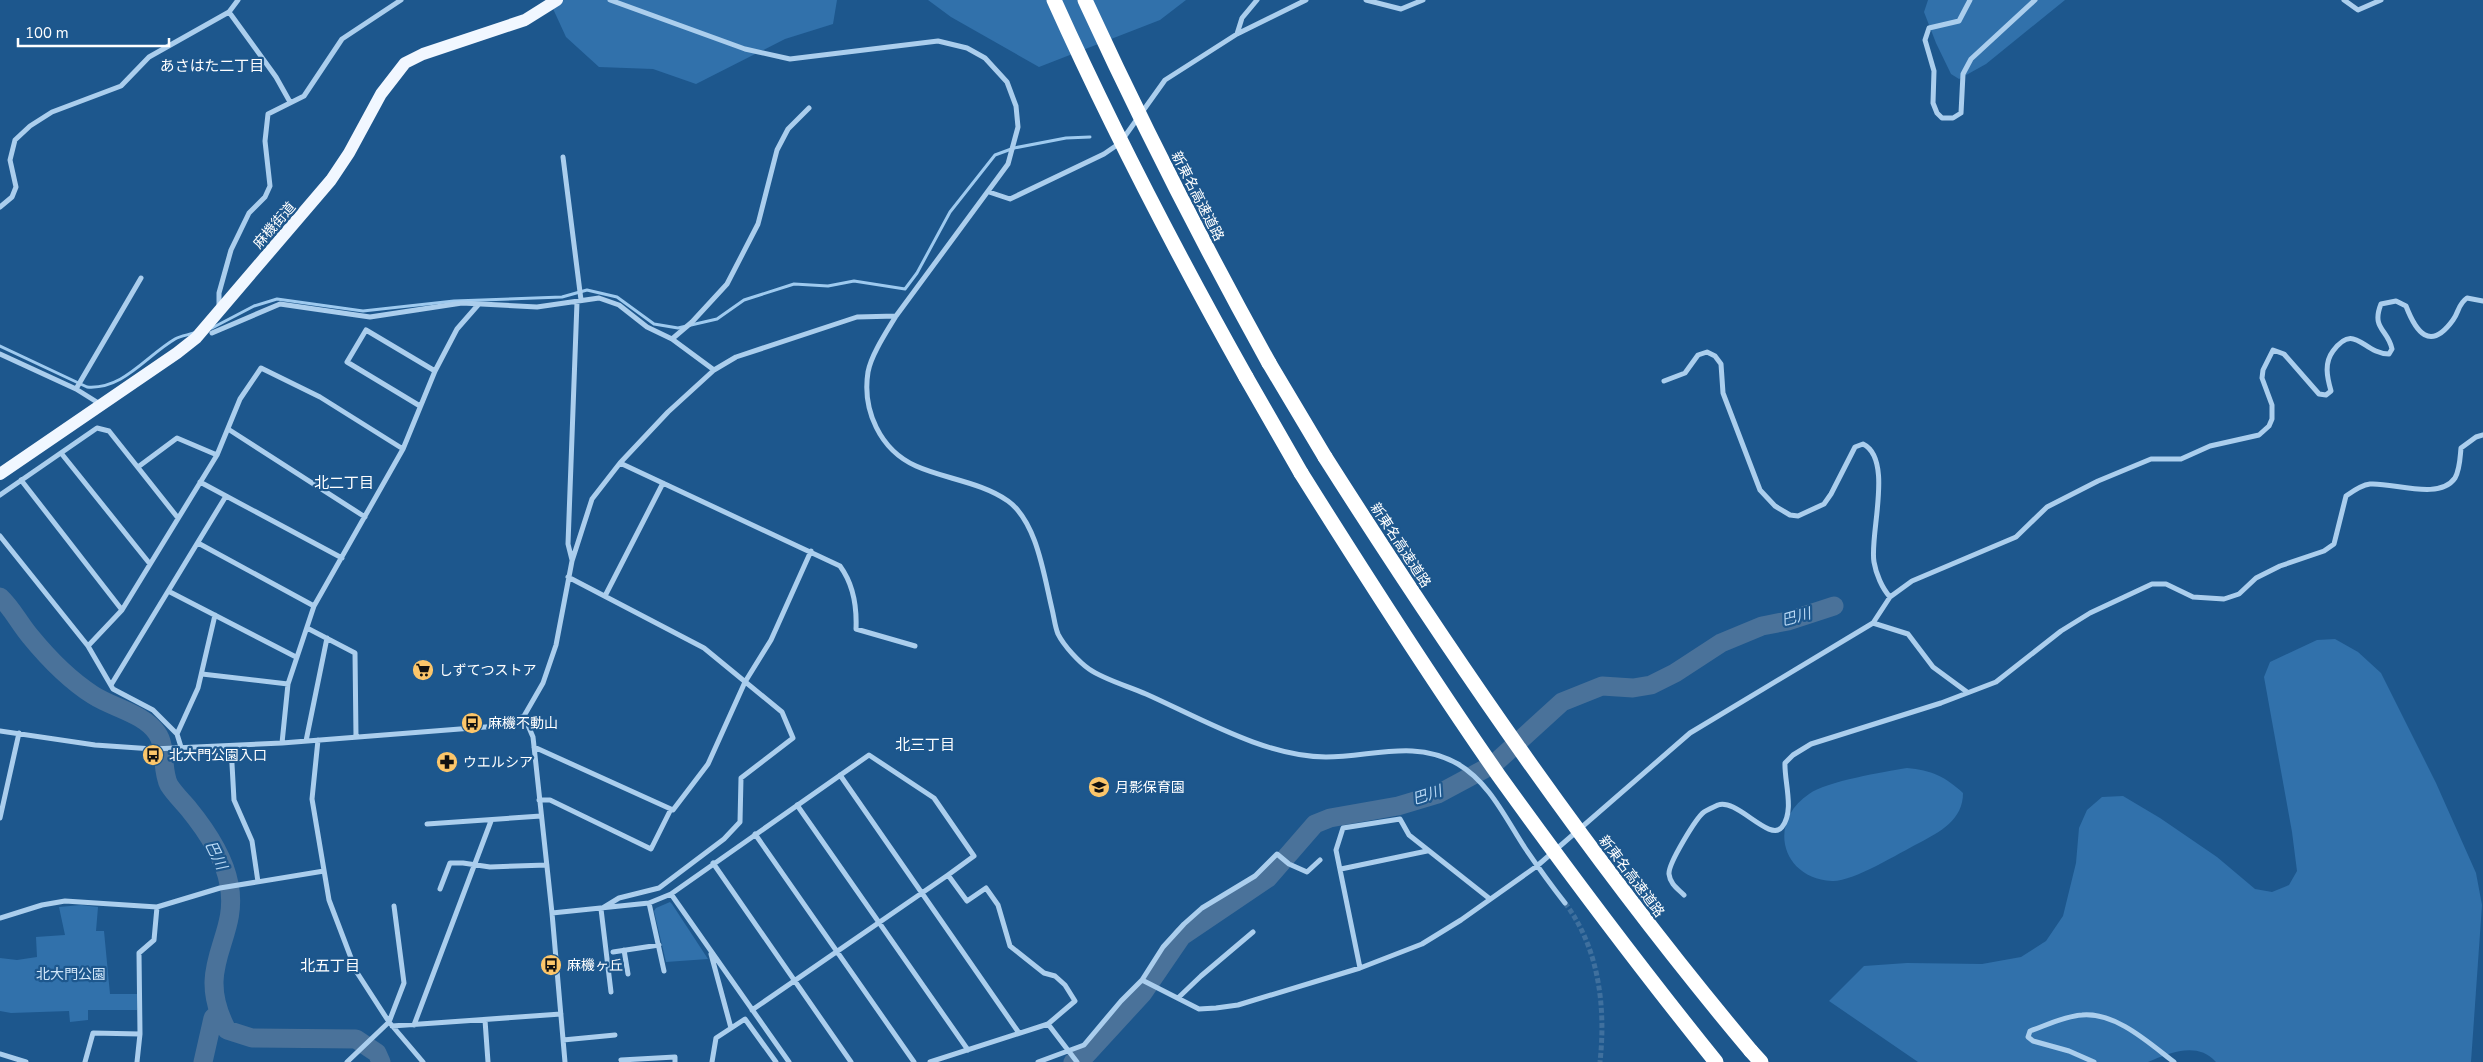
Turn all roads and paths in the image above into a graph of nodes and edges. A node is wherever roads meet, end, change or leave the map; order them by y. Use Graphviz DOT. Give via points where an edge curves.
graph roads {
  1 [pos="238,0"];
  2 [pos="401,0"];
  3 [pos="557,0"];
  4 [pos="610,0"];
  5 [pos="1054,0"];
  6 [pos="1085,0"];
  7 [pos="1257,0"];
  8 [pos="1306,0"];
  9 [pos="1366,0"];
  10 [pos="1423,0"];
  11 [pos="1970,0"];
  12 [pos="2034,0"];
  13 [pos="2344,0"];
  14 [pos="2381,0"];
  15 [pos="229,12"];
  16 [pos="1237,34"];
  17 [pos="290,102"];
  18 [pos="809,108"];
  19 [pos="563,157"];
  20 [pos="989,192"];
  21 [pos="0,207"];
  22 [pos="140,278"];
  23 [pos="579,299"];
  24 [pos="2483,301"];
  25 [pos="478,305"];
  26 [pos="219,308"];
  27 [pos="896,316"];
  28 [pos="212,333"];
  29 [pos="672,338"];
  30 [pos="0,354"];
  31 [pos="435,370"];
  32 [pos="714,370"];
  33 [pos="1664,381"];
  34 [pos="76,389"];
  35 [pos="101,404"];
  36 [pos="420,406"];
  37 [pos="228,429"];
  38 [pos="2483,435"];
  39 [pos="403,449"];
  40 [pos="61,453"];
  41 [pos="217,455"];
  42 [pos="620,463"];
  43 [pos="138,467"];
  44 [pos="0,474"];
  45 [pos="21,480"];
  46 [pos="200,482"];
  47 [pos="663,483"];
  48 [pos="0,495"];
  49 [pos="226,496"];
  50 [pos="365,517"];
  51 [pos="178,518"];
  52 [pos="0,536"];
  53 [pos="198,543"];
  54 [pos="2,544"];
  55 [pos="811,552"];
  56 [pos="342,558"];
  57 [pos="572,561"];
  58 [pos="150,564"];
  59 [pos="568,577"];
  60 [pos="170,592"];
  61 [pos="605,596"];
  62 [pos="1890,597"];
  63 [pos="314,606"];
  64 [pos="122,610"];
  65 [pos="215,615"];
  66 [pos="1873,623"];
  67 [pos="307,628"];
  68 [pos="328,638"];
  69 [pos="88,646"];
  70 [pos="915,646"];
  71 [pos="296,657"];
  72 [pos="202,674"];
  73 [pos="744,682"];
  74 [pos="288,684"];
  75 [pos="111,685"];
  76 [pos="1967,692"];
  77 [pos="524,716"];
  78 [pos="0,731"];
  79 [pos="18,733"];
  80 [pos="177,734"];
  81 [pos="356,737"];
  82 [pos="318,740"];
  83 [pos="306,741"];
  84 [pos="282,743"];
  85 [pos="231,746"];
  86 [pos="181,747"];
  87 [pos="534,747"];
  88 [pos="840,775"];
  89 [pos="539,800"];
  90 [pos="797,805"];
  91 [pos="671,809"];
  92 [pos="541,816"];
  93 [pos="0,818"];
  94 [pos="491,821"];
  95 [pos="427,824"];
  96 [pos="755,834"];
  97 [pos="1427,851"];
  98 [pos="1320,860"];
  99 [pos="713,863"];
  100 [pos="547,865"];
  101 [pos="476,866"];
  102 [pos="1537,866"];
  103 [pos="1341,869"];
  104 [pos="324,871"];
  105 [pos="948,875"];
  106 [pos="258,882"];
  107 [pos="440,889"];
  108 [pos="922,893"];
  109 [pos="671,894"];
  110 [pos="1684,895"];
  111 [pos="1490,899"];
  112 [pos="649,903"];
  113 [pos="1564,903"];
  114 [pos="394,906"];
  115 [pos="156,907"];
  116 [pos="601,909"];
  117 [pos="552,913"];
  118 [pos="0,918"];
  119 [pos="879,922"];
  120 [pos="1253,932"];
  121 [pos="659,945"];
  122 [pos="624,950"];
  123 [pos="711,951"];
  124 [pos="613,952"];
  125 [pos="837,952"];
  126 [pos="1360,968"];
  127 [pos="664,971"];
  128 [pos="628,974"];
  129 [pos="794,981"];
  130 [pos="1144,981"];
  131 [pos="611,992"];
  132 [pos="1178,998"];
  133 [pos="752,1010"];
  134 [pos="561,1014"];
  135 [pos="485,1020"];
  136 [pos="390,1024"];
  137 [pos="1048,1024"];
  138 [pos="414,1025"];
  139 [pos="730,1028"];
  140 [pos="1019,1033"];
  141 [pos="140,1034"];
  142 [pos="614,1035"];
  143 [pos="563,1040"];
  144 [pos="968,1050"];
  145 [pos="1071,1053"];
  146 [pos="0,1054"];
  147 [pos="1756,1056"];
  148 [pos="26,1062"];
  149 [pos="85,1062"];
  150 [pos="137,1062"];
  151 [pos="347,1062"];
  152 [pos="422,1062"];
  153 [pos="488,1062"];
  154 [pos="565,1062"];
  155 [pos="622,1062"];
  156 [pos="675,1062"];
  157 [pos="712,1062"];
  158 [pos="776,1062"];
  159 [pos="789,1062"];
  160 [pos="851,1062"];
  161 [pos="914,1062"];
  162 [pos="930,1062"];
  163 [pos="1038,1062"];
  164 [pos="1077,1062"];
  165 [pos="1716,1062"];
  166 [pos="2094,1062"];
  167 [pos="2174,1062"];
  1 -- 15 [label="street"];
  2 -- 17 [label="street" via="342,39 304,96"];
  3 -- 26 [label="main road, 麻機街道" via="525,20 450,44 405,63 381,94 332,180"];
  4 -- 20 [label="street" via="745,49 790,59 938,41 967,48 985,58 1007,82 1016,106 1018,127 1008,164"];
  5 -- 165 [label="highway, bridge" via="1125,150 1193,281 1301,473 1498,774 1650,979"];
  6 -- 147 [label="highway, 新東名高速道路, bridge" via="1216,267 1325,456 1442,637 1524,756 1678,964"];
  7 -- 16 [label="street" via="1242,18"];
  8 -- 16 [label="street"];
  9 -- 10 [label="street" via="1401,9"];
  11 -- 12 [label="street" via="1959,21 1929,28 1925,40 1934,71 1933,103 1942,118 1953,118 1960,113 1963,74 1971,59"];
  13 -- 14 [label="street" via="2358,10"];
  15 -- 17 [label="street"];
  15 -- 21 [label="street" via="149,57 121,86 52,112 30,126 15,140 10,160 16,187 12,197"];
  16 -- 20 [label="street" via="1165,80 1120,143 1104,154 1010,199"];
  17 -- 26 [label="street" via="268,114 265,141 270,186 265,197 249,213 231,250 219,293"];
  18 -- 29 [label="street" via="788,129 778,150 758,224 727,284 692,322"];
  19 -- 23 [label="street" via="579,274"];
  20 -- 27 [label="street"];
  22 -- 34 [label="street"];
  23 -- 25 [label="street" via="537,308"];
  23 -- 29 [label="street" via="600,298 619,305 647,327"];
  23 -- 57 [label="street" via="568,544"];
  24 -- 62 [label="street" via="2467,298 2460,303 2455,318 2444,331 2431,336 2420,334 2413,326 2406,306 2396,302 2381,304 2377,314 2379,326 2392,349 2389,354 2380,354 2353,338 2340,340 2329,356 2326,374 2331,391 2326,395 2319,394 2284,354 2273,350 2262,378 2272,405 2272,419 2260,435 2210,446 2181,459 2152,459 2098,480 2047,507 2016,537 1912,581"];
  25 -- 28 [label="street" via="462,303 370,316 280,304"];
  25 -- 31 [label="street" via="457,329"];
  26 -- 35 [label="main road, 麻機街道" via="196,338"];
  27 -- 32 [label="street" via="856,317 762,347"];
  27 -- 102 [label="street" via="868,370 867,401 876,430 893,452 915,466 982,488 1008,502 1021,515 1033,536 1058,634 1090,669 1252,742 1293,753 1326,757 1399,749 1442,756 1459,765 1486,789"];
  29 -- 32 [label="street"];
  30 -- 34 [label="street"];
  31 -- 36 [label="street"];
  31 -- 36 [label="street" via="366,330 346,362"];
  32 -- 42 [label="street"];
  33 -- 62 [label="street" via="1685,373 1698,355 1707,352 1715,356 1721,364 1723,394 1760,490 1774,506 1790,515 1798,516 1824,504 1855,447 1868,446 1875,461 1879,487 1874,561 1883,589"];
  34 -- 35 [label="street"];
  35 -- 44 [label="main road, 麻機街道"];
  36 -- 39 [label="street"];
  37 -- 39 [label="street" via="240,399 261,368 320,397"];
  37 -- 41 [label="street"];
  37 -- 50 [label="street"];
  38 -- 76 [label="street" via="2461,448 2458,470 2446,486 2427,489 2369,484 2346,496 2334,544 2256,578 2239,594 2224,599 2193,596 2166,584 2152,584 2061,631 1996,682"];
  39 -- 50 [label="street"];
  40 -- 43 [label="street" via="96,428 109,431"];
  40 -- 45 [label="street"];
  40 -- 58 [label="street"];
  41 -- 43 [label="street" via="178,438"];
  41 -- 46 [label="street"];
  42 -- 47 [label="street"];
  42 -- 57 [label="street" via="592,499"];
  43 -- 51 [label="street"];
  45 -- 48 [label="street"];
  45 -- 64 [label="street"];
  46 -- 49 [label="street"];
  46 -- 51 [label="street"];
  47 -- 55 [label="street"];
  47 -- 61 [label="street"];
  49 -- 53 [label="street"];
  49 -- 56 [label="street"];
  50 -- 56 [label="street"];
  51 -- 58 [label="street"];
  52 -- 54 [label="street"];
  53 -- 60 [label="street"];
  53 -- 63 [label="street"];
  54 -- 69 [label="street"];
  55 -- 70 [label="street" via="840,566 846,575 857,605 856,629"];
  55 -- 73 [label="street" via="771,640"];
  56 -- 63 [label="street"];
  57 -- 59 [label="street"];
  58 -- 64 [label="street"];
  59 -- 61 [label="street"];
  59 -- 77 [label="street" via="556,645 543,683"];
  60 -- 65 [label="street"];
  60 -- 75 [label="street"];
  61 -- 73 [label="street" via="704,648"];
  62 -- 66 [label="street"];
  63 -- 67 [label="street"];
  64 -- 69 [label="street"];
  65 -- 71 [label="street"];
  65 -- 72 [label="street"];
  66 -- 76 [label="street" via="1908,634 1932,667"];
  66 -- 102 [label="street" via="1690,732"];
  67 -- 68 [label="street"];
  67 -- 71 [label="street"];
  68 -- 81 [label="street" via="355,653"];
  68 -- 83 [label="street"];
  69 -- 75 [label="street"];
  71 -- 74 [label="street"];
  72 -- 74 [label="street"];
  72 -- 80 [label="street"];
  73 -- 91 [label="street" via="708,764"];
  73 -- 116 [label="street" via="782,712 792,738 741,778 740,822 724,839 659,888 619,898"];
  74 -- 84 [label="street"];
  75 -- 80 [label="street" via="113,690 154,710"];
  76 -- 110 [label="street" via="1812,744 1793,755 1785,763 1788,812 1782,827 1777,830 1766,829 1738,808 1721,804 1703,812 1671,861 1669,873 1672,884"];
  77 -- 81 [label="street" via="498,726"];
  77 -- 87 [label="street"];
  78 -- 79 [label="street"];
  79 -- 86 [label="street" via="95,745 153,749"];
  79 -- 93 [label="street"];
  80 -- 86 [label="street"];
  81 -- 82 [label="street"];
  82 -- 83 [label="street"];
  82 -- 104 [label="street" via="312,799"];
  83 -- 84 [label="street"];
  84 -- 85 [label="street"];
  85 -- 86 [label="street"];
  85 -- 106 [label="street" via="234,800 252,841"];
  87 -- 89 [label="street"];
  87 -- 91 [label="street"];
  88 -- 90 [label="street"];
  88 -- 105 [label="street" via="869,755 934,798 974,856"];
  88 -- 108 [label="street"];
  89 -- 91 [label="street" via="550,800 651,849"];
  89 -- 92 [label="street"];
  90 -- 96 [label="street"];
  90 -- 119 [label="street"];
  92 -- 94 [label="street"];
  92 -- 100 [label="street"];
  94 -- 95 [label="street"];
  94 -- 101 [label="street"];
  96 -- 99 [label="street"];
  96 -- 125 [label="street"];
  97 -- 103 [label="street"];
  97 -- 103 [label="street" via="1409,835 1400,819 1343,828 1336,850"];
  97 -- 111 [label="street"];
  98 -- 130 [label="street" via="1307,872 1277,854 1255,876 1202,908 1184,924 1163,946"];
  99 -- 109 [label="street"];
  99 -- 129 [label="street"];
  100 -- 101 [label="street"];
  100 -- 117 [label="street"];
  101 -- 107 [label="street" via="450,863"];
  101 -- 138 [label="street"];
  102 -- 111 [label="street"];
  102 -- 113 [label="street"];
  103 -- 126 [label="street"];
  104 -- 106 [label="street"];
  104 -- 136 [label="street" via="329,900 356,971"];
  105 -- 108 [label="street"];
  105 -- 137 [label="street" via="967,901 986,888 998,905 1010,946 1044,973 1065,984 1076,1002"];
  106 -- 115 [label="street" via="220,888"];
  108 -- 119 [label="street"];
  108 -- 140 [label="street"];
  109 -- 112 [label="street"];
  109 -- 123 [label="street"];
  111 -- 126 [label="street" via="1422,944"];
  112 -- 116 [label="street"];
  112 -- 121 [label="street"];
  114 -- 136 [label="street" via="404,983"];
  115 -- 118 [label="street" via="65,901"];
  115 -- 141 [label="street" via="154,940 139,953"];
  116 -- 117 [label="street"];
  116 -- 131 [label="street"];
  117 -- 134 [label="street"];
  119 -- 125 [label="street"];
  119 -- 144 [label="street"];
  120 -- 132 [label="street"];
  121 -- 122 [label="street"];
  121 -- 127 [label="street"];
  122 -- 124 [label="street"];
  122 -- 128 [label="street"];
  123 -- 133 [label="street"];
  123 -- 139 [label="street"];
  125 -- 129 [label="street"];
  125 -- 161 [label="street"];
  126 -- 132 [label="street" via="1238,1005 1199,1009"];
  129 -- 133 [label="street"];
  129 -- 160 [label="street"];
  130 -- 132 [label="street"];
  130 -- 145 [label="street" via="1121,1001 1084,1045"];
  133 -- 159 [label="street"];
  134 -- 135 [label="street"];
  134 -- 143 [label="street"];
  135 -- 138 [label="street"];
  135 -- 153 [label="street"];
  136 -- 138 [label="street"];
  136 -- 151 [label="street" via="369,1039"];
  136 -- 152 [label="street"];
  137 -- 140 [label="street"];
  137 -- 145 [label="street"];
  139 -- 157 [label="street" via="716,1038"];
  139 -- 158 [label="street" via="746,1019"];
  140 -- 144 [label="street"];
  141 -- 149 [label="street" via="93,1033"];
  141 -- 150 [label="street"];
  142 -- 143 [label="street"];
  143 -- 154 [label="street"];
  144 -- 162 [label="street"];
  145 -- 163 [label="street"];
  145 -- 164 [label="street"];
  146 -- 148 [label="street"];
  155 -- 156 [label="street" via="675,1057"];
  166 -- 167 [label="street" via="2069,1051 2033,1042 2028,1037 2030,1031 2071,1016 2098,1016 2140,1037"];
}
